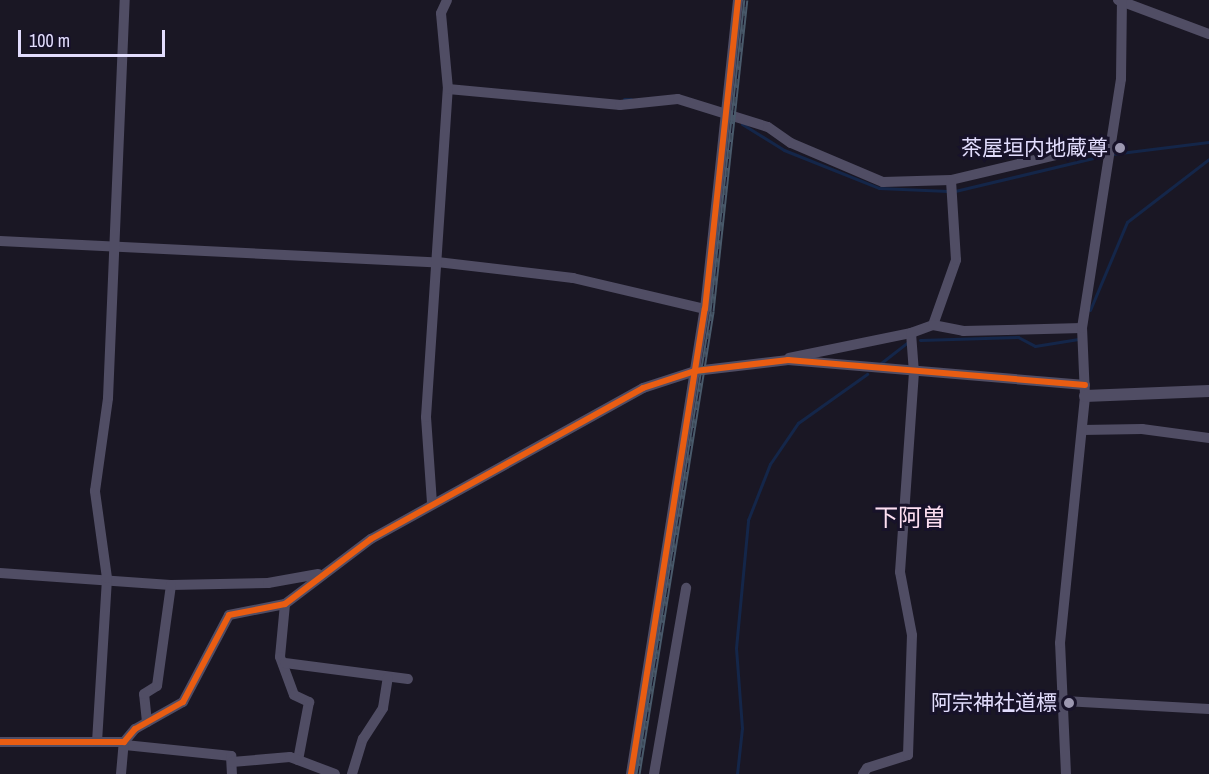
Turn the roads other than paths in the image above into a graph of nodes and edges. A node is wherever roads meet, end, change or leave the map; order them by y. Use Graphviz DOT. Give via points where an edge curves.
graph roads {
  1 [pos="125,0"];
  2 [pos="447,0"];
  3 [pos="738,0"];
  4 [pos="1120,1"];
  5 [pos="1209,34"];
  6 [pos="448,89"];
  7 [pos="727,116"];
  8 [pos="1111,142"];
  9 [pos="951,180"];
  10 [pos="0,241"];
  11 [pos="115,248"];
  12 [pos="437,262"];
  13 [pos="705,309"];
  14 [pos="933,325"];
  15 [pos="1082,328"];
  16 [pos="911,333"];
  17 [pos="788,360"];
  18 [pos="695,371"];
  19 [pos="914,373"];
  20 [pos="1085,391"];
  21 [pos="1209,391"];
  22 [pos="1082,430"];
  23 [pos="1209,438"];
  24 [pos="432,503"];
  25 [pos="0,573"];
  26 [pos="318,574"];
  27 [pos="107,578"];
  28 [pos="171,585"];
  29 [pos="686,588"];
  30 [pos="285,604"];
  31 [pos="285,663"];
  32 [pos="388,677"];
  33 [pos="408,679"];
  34 [pos="1064,700"];
  35 [pos="1209,709"];
  36 [pos="147,722"];
  37 [pos="0,742"];
  38 [pos="98,742"];
  39 [pos="124,743"];
  40 [pos="298,760"];
  41 [pos="232,762"];
  42 [pos="312,770"];
  43 [pos="121,774"];
  44 [pos="232,774"];
  45 [pos="335,774"];
  46 [pos="352,774"];
  47 [pos="631,774"];
  48 [pos="654,774"];
  49 [pos="863,774"];
  50 [pos="1066,774"];
  1 -- 11 [label="street"];
  2 -- 6 [label="street" via="440,40"];
  3 -- 7 [label="street"];
  4 -- 5 [label="street"];
  4 -- 8 [label="street" via="1121,80"];
  6 -- 7 [label="street" via="620,105 678,99"];
  6 -- 12 [label="street"];
  7 -- 9 [label="street" via="768,127 791,143 884,182"];
  7 -- 13 [label="street"];
  8 -- 9 [label="street"];
  8 -- 15 [label="street"];
  9 -- 14 [label="street" via="956,260"];
  10 -- 11 [label="street"];
  11 -- 12 [label="street"];
  11 -- 27 [label="street" via="108,398 95,491"];
  12 -- 13 [label="street" via="573,278"];
  12 -- 24 [label="street" via="426,417"];
  13 -- 18 [label="street"];
  14 -- 15 [label="street" via="963,331"];
  14 -- 16 [label="street"];
  15 -- 20 [label="street"];
  16 -- 17 [label="street"];
  16 -- 19 [label="street"];
  17 -- 18 [label="street"];
  17 -- 19 [label="street"];
  18 -- 24 [label="street" via="643,388"];
  18 -- 47 [label="street"];
  19 -- 20 [label="street"];
  19 -- 49 [label="street" via="900,572 912,635 908,755 867,768"];
  20 -- 21 [label="street"];
  20 -- 22 [label="street"];
  22 -- 23 [label="street" via="1142,429"];
  22 -- 34 [label="street" via="1062,613"];
  24 -- 26 [label="street"];
  25 -- 27 [label="street"];
  26 -- 28 [label="street" via="268,583"];
  26 -- 30 [label="street"];
  27 -- 28 [label="street"];
  27 -- 38 [label="street"];
  28 -- 36 [label="street" via="157,686 144,694"];
  29 -- 48 [label="street"];
  30 -- 31 [label="street" via="280,657"];
  30 -- 36 [label="street" via="229,615 183,702"];
  31 -- 32 [label="street"];
  31 -- 40 [label="street" via="294,696 309,702"];
  32 -- 33 [label="street"];
  32 -- 46 [label="street" via="383,708 363,739"];
  34 -- 35 [label="street"];
  34 -- 50 [label="street"];
  36 -- 39 [label="street"];
  37 -- 38 [label="street"];
  38 -- 39 [label="street"];
  39 -- 41 [label="street" via="231,756"];
  39 -- 43 [label="street"];
  40 -- 41 [label="street"];
  40 -- 42 [label="street"];
  41 -- 44 [label="street"];
  42 -- 45 [label="street"];
}
